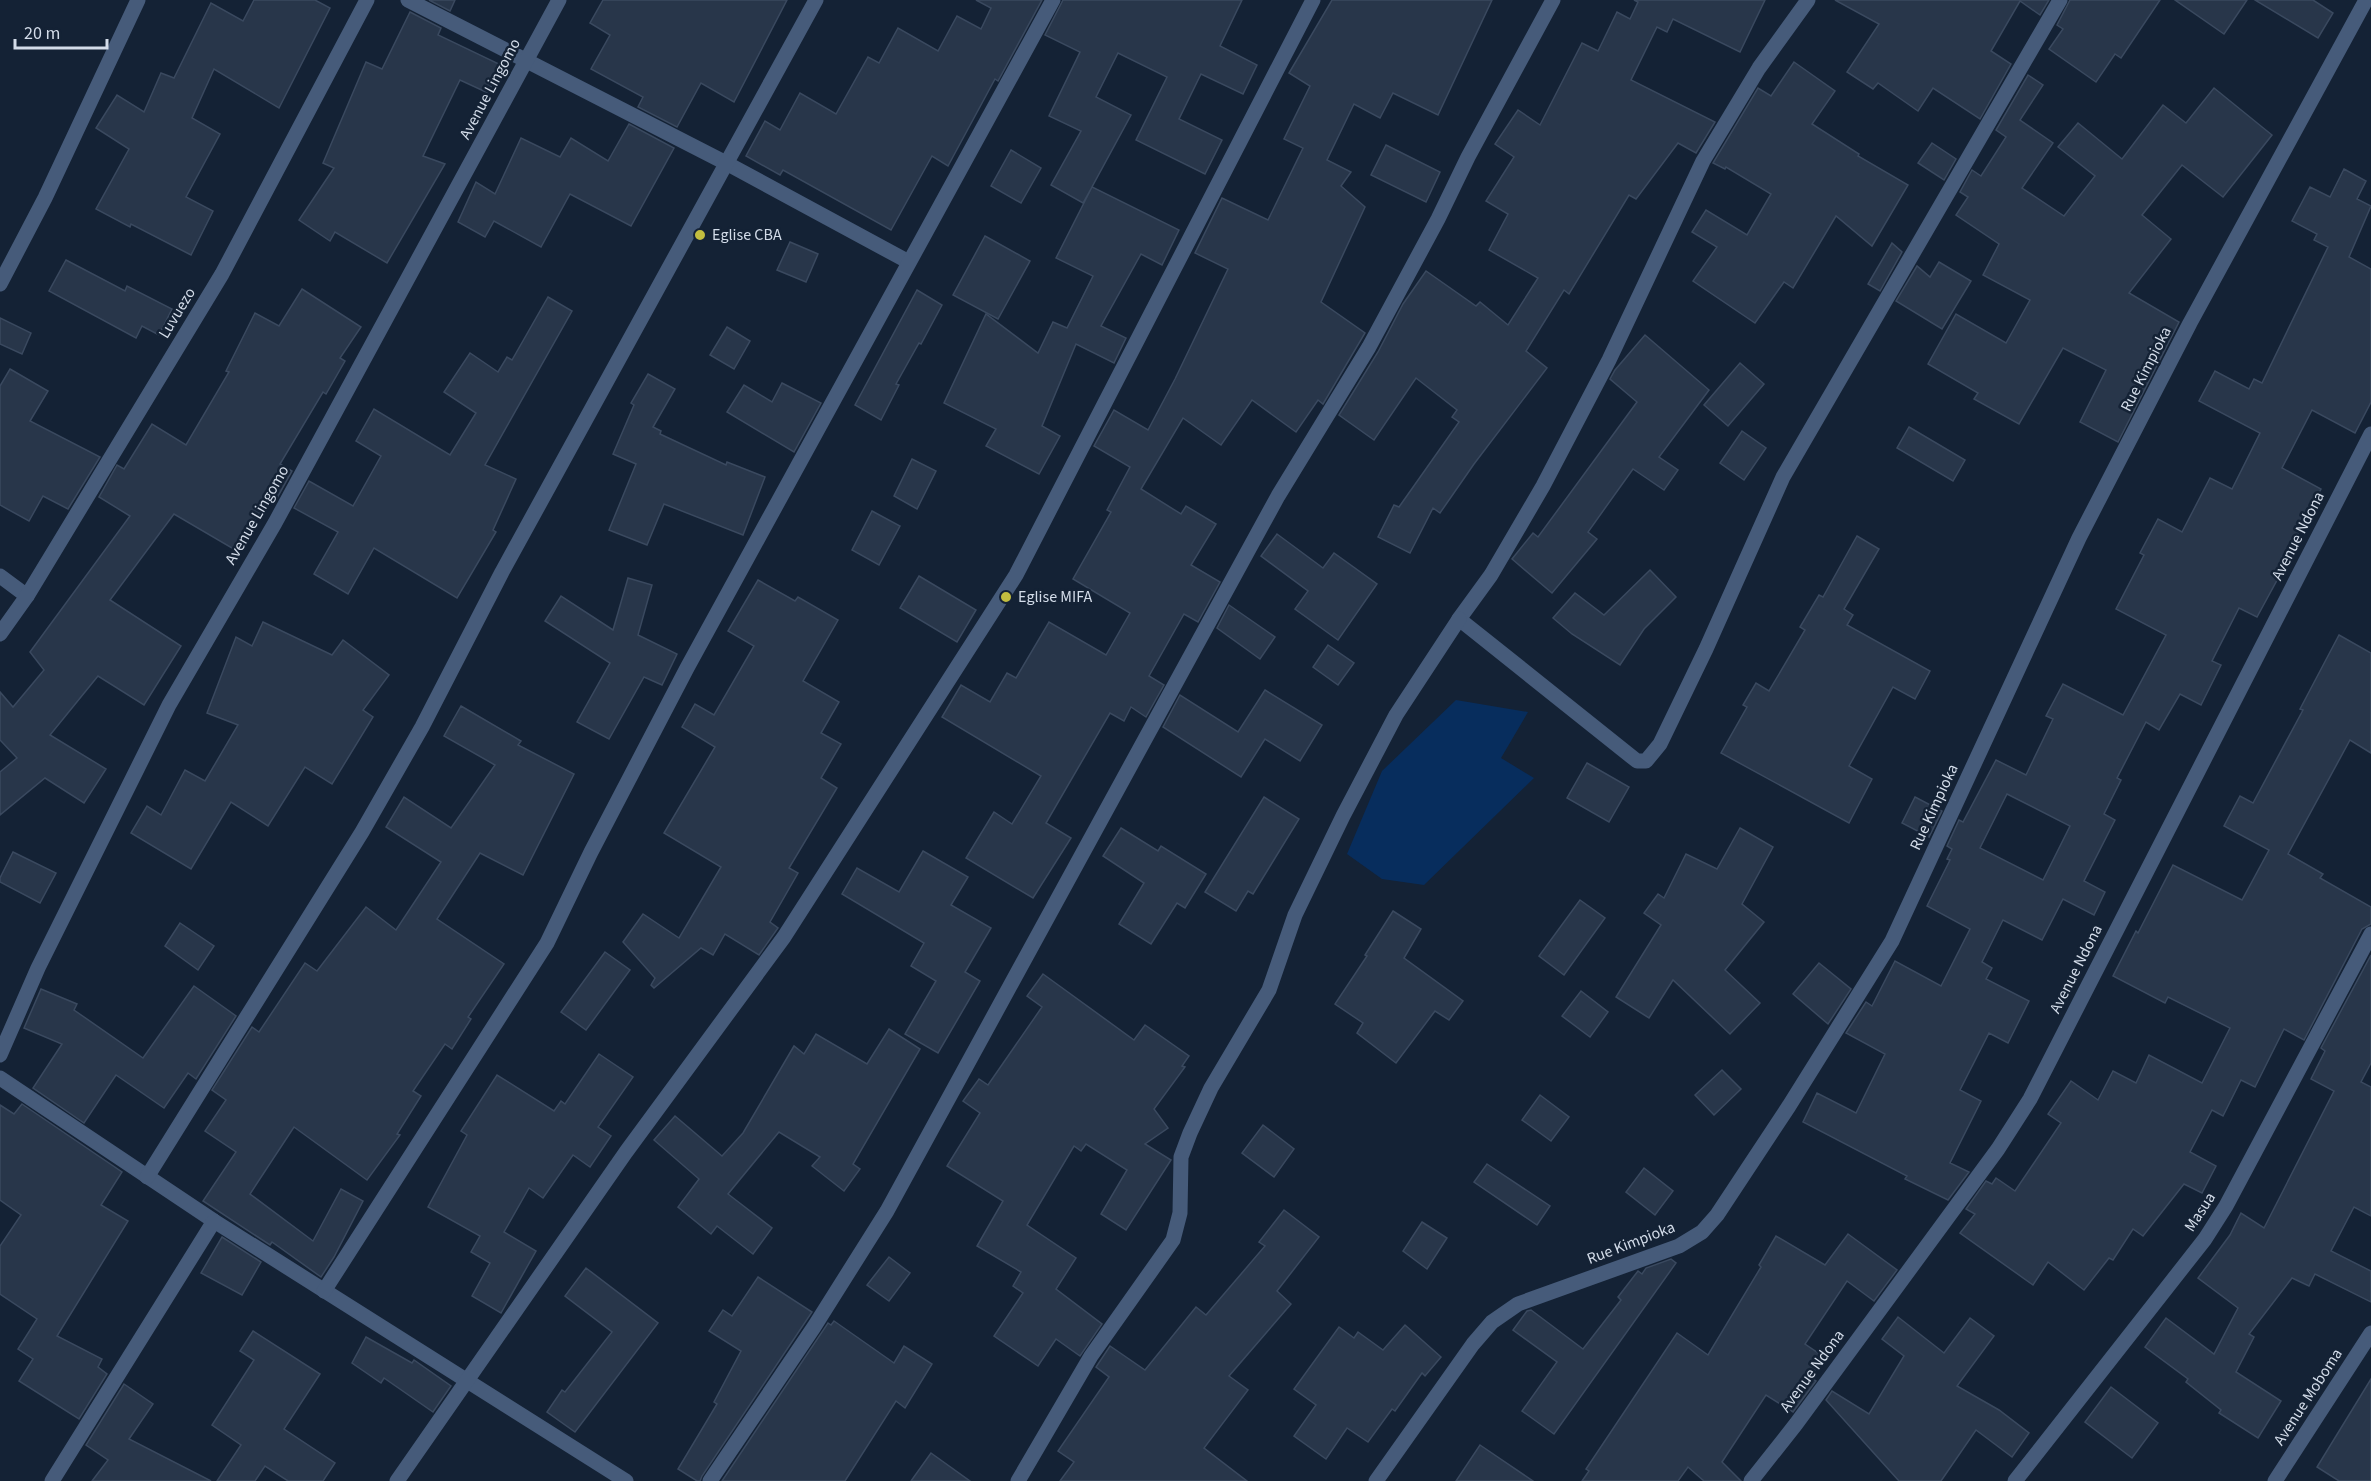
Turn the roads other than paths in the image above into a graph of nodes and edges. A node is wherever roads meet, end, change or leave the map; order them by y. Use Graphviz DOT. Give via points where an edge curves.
graph roads {
  1 [pos="138,0"];
  2 [pos="367,0"];
  3 [pos="408,0"];
  4 [pos="559,0"];
  5 [pos="816,0"];
  6 [pos="1053,0"];
  7 [pos="1313,0"];
  8 [pos="1553,0"];
  9 [pos="1808,0"];
  10 [pos="2060,0"];
  11 [pos="2366,0"];
  12 [pos="527,59"];
  13 [pos="726,163"];
  14 [pos="909,262"];
  15 [pos="0,284"];
  16 [pos="2371,434"];
  17 [pos="0,576"];
  18 [pos="27,596"];
  19 [pos="1459,619"];
  20 [pos="0,634"];
  21 [pos="2371,934"];
  22 [pos="0,1055"];
  23 [pos="0,1078"];
  24 [pos="147,1178"];
  25 [pos="214,1221"];
  26 [pos="324,1291"];
  27 [pos="2371,1333"];
  28 [pos="467,1379"];
  29 [pos="52,1481"];
  30 [pos="397,1481"];
  31 [pos="626,1481"];
  32 [pos="710,1481"];
  33 [pos="1018,1481"];
  34 [pos="1376,1481"];
  35 [pos="1751,1481"];
  36 [pos="2015,1481"];
  37 [pos="2275,1481"];
  1 -- 15 [label="street"];
  2 -- 18 [label="street, Luvuezo" via="222,274"];
  3 -- 12 [label="street"];
  4 -- 12 [label="street, Avenue Lingomo"];
  5 -- 13 [label="street"];
  6 -- 14 [label="street"];
  7 -- 28 [label="street" via="1016,575 784,938 626,1152"];
  8 -- 32 [label="street" via="1370,347 1278,496 887,1211"];
  9 -- 19 [label="street" via="1759,68 1703,161 1609,360 1544,486 1491,575"];
  10 -- 19 [label="street" via="1783,477 1654,754 1646,761 1637,761"];
  11 -- 34 [label="street, Rue Kimpioka" via="2190,323 2079,538 1892,941 1717,1215 1702,1232 1679,1246 1518,1304 1492,1322"];
  12 -- 13 [label="street"];
  12 -- 22 [label="street, Avenue Lingomo" via="275,523 169,705 38,968"];
  13 -- 14 [label="street"];
  13 -- 24 [label="street" via="502,572 422,727 362,832"];
  14 -- 26 [label="street" via="687,668 547,943"];
  16 -- 35 [label="street, Avenue Ndona" via="2030,1099 1998,1149"];
  17 -- 18 [label="street"];
  18 -- 20 [label="street, Luvuezo"];
  19 -- 33 [label="street" via="1396,714 1295,915 1269,990 1211,1088 1190,1132 1181,1157 1180,1213 1173,1240 1091,1356"];
  21 -- 36 [label="street, Masua" via="2205,1239"];
  23 -- 24 [label="street"];
  24 -- 25 [label="street"];
  25 -- 26 [label="street"];
  25 -- 29 [label="street"];
  26 -- 28 [label="street"];
  27 -- 37 [label="street, Avenue Moboma"];
  28 -- 30 [label="street"];
  28 -- 31 [label="street"];
}
